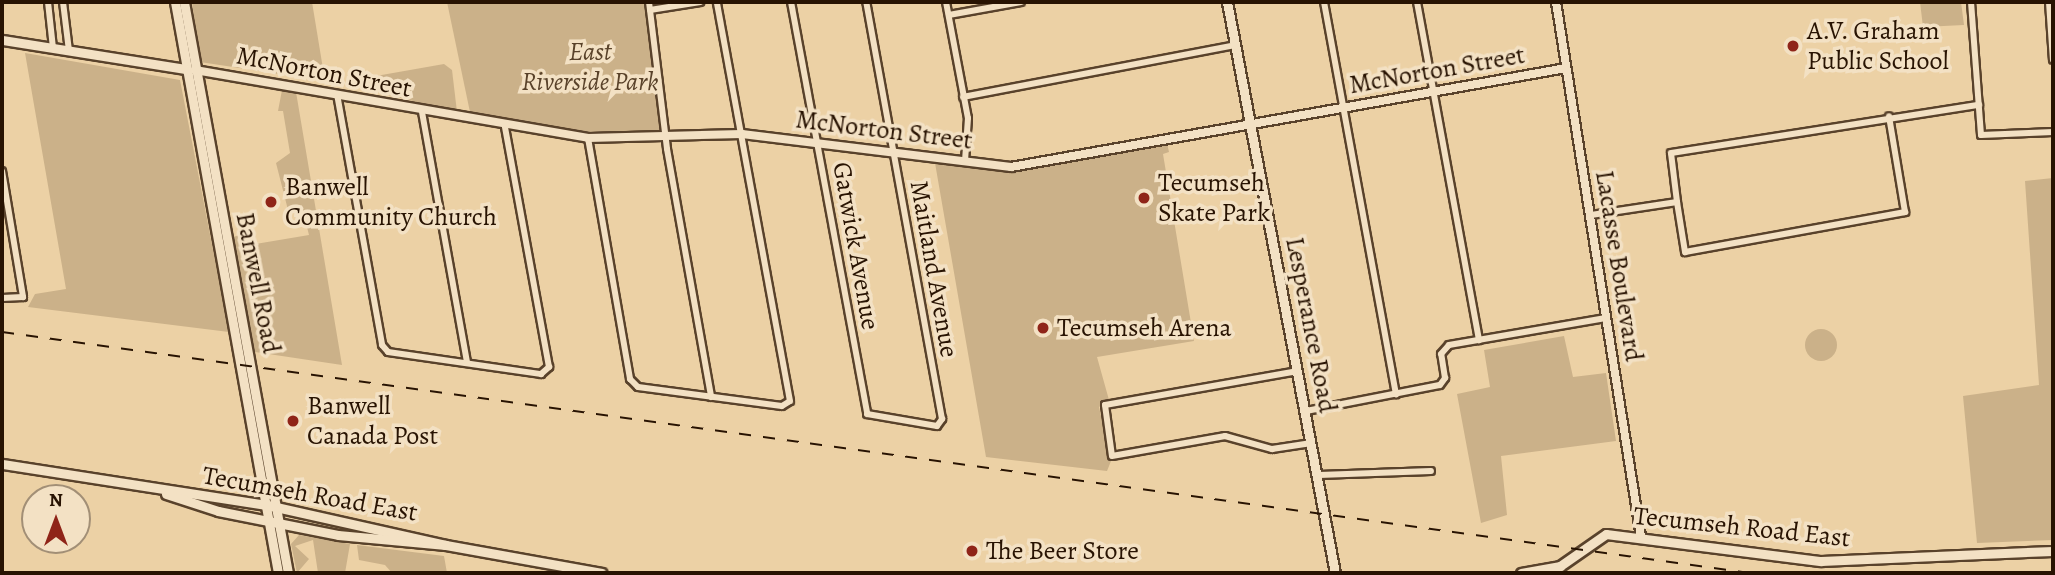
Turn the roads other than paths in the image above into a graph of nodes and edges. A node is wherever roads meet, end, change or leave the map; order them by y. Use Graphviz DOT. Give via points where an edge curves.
graph roads {
  1 [pos="48,2"];
  2 [pos="63,2"];
  3 [pos="175,2"];
  4 [pos="184,2"];
  5 [pos="649,2"];
  6 [pos="700,2"];
  7 [pos="717,2"];
  8 [pos="791,2"];
  9 [pos="866,2"];
  10 [pos="946,2"];
  11 [pos="1021,2"];
  12 [pos="1227,2"];
  13 [pos="1324,2"];
  14 [pos="1417,2"];
  15 [pos="1556,2"];
  16 [pos="1971,2"];
  17 [pos="2049,2"];
  18 [pos="650,10"];
  19 [pos="949,15"];
  20 [pos="2,40"];
  21 [pos="1236,45"];
  22 [pos="53,48"];
  23 [pos="2053,48"];
  24 [pos="69,51"];
  25 [pos="2053,60"];
  26 [pos="184,68"];
  27 [pos="1566,68"];
  28 [pos="195,70"];
  29 [pos="337,92"];
  30 [pos="1433,92"];
  31 [pos="963,97"];
  32 [pos="1979,105"];
  33 [pos="1344,108"];
  34 [pos="422,112"];
  35 [pos="1889,116"];
  36 [pos="1250,125"];
  37 [pos="505,127"];
  38 [pos="2053,132"];
  39 [pos="741,134"];
  40 [pos="666,136"];
  41 [pos="588,138"];
  42 [pos="816,143"];
  43 [pos="893,153"];
  44 [pos="965,161"];
  45 [pos="2,171"];
  46 [pos="1678,202"];
  47 [pos="1591,215"];
  48 [pos="2,298"];
  49 [pos="1606,318"];
  50 [pos="1479,340"];
  51 [pos="467,363"];
  52 [pos="1298,371"];
  53 [pos="1396,394"];
  54 [pos="711,397"];
  55 [pos="1306,411"];
  56 [pos="942,419"];
  57 [pos="1312,443"];
  58 [pos="2,464"];
  59 [pos="1431,471"];
  60 [pos="1319,475"];
  61 [pos="166,494"];
  62 [pos="267,505"];
  63 [pos="278,508"];
  64 [pos="269,520"];
  65 [pos="281,524"];
  66 [pos="1641,537"];
  67 [pos="446,545"];
  68 [pos="2053,551"];
  69 [pos="1548,572"];
  70 [pos="278,573"];
  71 [pos="288,573"];
  72 [pos="602,573"];
  73 [pos="1335,573"];
  74 [pos="1521,573"];
  1 -- 22 [label="street"];
  2 -- 24 [label="street"];
  3 -- 26 [label="main road, Banwell Road"];
  4 -- 28 [label="main road, Banwell Road"];
  5 -- 18 [label="street"];
  6 -- 18 [label="street"];
  7 -- 39 [label="street"];
  8 -- 42 [label="street, Gatwick Avenue"];
  9 -- 43 [label="street, Maitland Avenue"];
  10 -- 19 [label="street"];
  11 -- 19 [label="street"];
  12 -- 21 [label="main road, Lesperance Road"];
  13 -- 33 [label="street"];
  14 -- 30 [label="street"];
  15 -- 27 [label="street, Lacasse Boulevard"];
  16 -- 32 [label="street"];
  17 -- 23 [label="street"];
  18 -- 40 [label="street"];
  19 -- 31 [label="street"];
  20 -- 22 [label="main road"];
  21 -- 31 [label="street"];
  21 -- 36 [label="main road, Lesperance Road"];
  22 -- 24 [label="main road"];
  23 -- 25 [label="street"];
  24 -- 26 [label="main road"];
  26 -- 28 [label="main road"];
  26 -- 62 [label="main road, Banwell Road"];
  27 -- 30 [label="street, McNorton Street"];
  27 -- 47 [label="street, Lacasse Boulevard"];
  28 -- 29 [label="street, McNorton Street"];
  28 -- 63 [label="main road, Banwell Road"];
  29 -- 34 [label="street, McNorton Street"];
  29 -- 51 [label="street" via="382,345 388,352"];
  30 -- 33 [label="street, McNorton Street"];
  30 -- 50 [label="street"];
  31 -- 44 [label="street"];
  32 -- 35 [label="street"];
  32 -- 38 [label="street" via="1981,135"];
  33 -- 36 [label="street, McNorton Street"];
  33 -- 53 [label="street"];
  34 -- 37 [label="street, McNorton Street"];
  34 -- 51 [label="street"];
  35 -- 46 [label="street" via="1671,153"];
  35 -- 46 [label="street" via="1905,212 1685,252"];
  36 -- 44 [label="street, McNorton Street" via="1025,165"];
  36 -- 52 [label="main road, Lesperance Road"];
  37 -- 41 [label="street, McNorton Street"];
  37 -- 51 [label="street" via="549,367 541,374"];
  39 -- 40 [label="street, McNorton Street"];
  39 -- 42 [label="street, McNorton Street"];
  39 -- 54 [label="street" via="790,401 782,406"];
  40 -- 41 [label="street, McNorton Street"];
  40 -- 54 [label="street"];
  41 -- 54 [label="street" via="630,379 638,387"];
  42 -- 43 [label="street, McNorton Street"];
  42 -- 56 [label="street, Gatwick Avenue" via="867,414 937,426"];
  43 -- 44 [label="street, McNorton Street"];
  43 -- 56 [label="street, Maitland Avenue"];
  45 -- 48 [label="street" via="23,297"];
  46 -- 47 [label="street"];
  47 -- 49 [label="street, Lacasse Boulevard"];
  49 -- 50 [label="street"];
  49 -- 66 [label="street, Lacasse Boulevard"];
  50 -- 53 [label="street" via="1449,345 1441,354 1445,378 1440,385"];
  52 -- 55 [label="main road, Lesperance Road"];
  52 -- 57 [label="street" via="1105,405 1112,456 1233,436 1272,449"];
  53 -- 55 [label="street"];
  55 -- 57 [label="main road, Lesperance Road"];
  57 -- 60 [label="main road, Lesperance Road"];
  58 -- 61 [label="main road, Tecumseh Road East"];
  59 -- 60 [label="street"];
  60 -- 73 [label="main road, Lesperance Road"];
  61 -- 62 [label="main road, Tecumseh Road East"];
  61 -- 64 [label="main road, Tecumseh Road East" via="169,499"];
  62 -- 63 [label="main road, Tecumseh Road East"];
  62 -- 64 [label="main road, Banwell Road"];
  63 -- 65 [label="main road, Banwell Road"];
  63 -- 67 [label="main road, Tecumseh Road East"];
  64 -- 65 [label="main road, Tecumseh Road East"];
  64 -- 70 [label="main road, Banwell Road"];
  65 -- 67 [label="main road, Tecumseh Road East"];
  65 -- 71 [label="main road, Banwell Road"];
  66 -- 68 [label="main road, Tecumseh Road East" via="1821,561"];
  66 -- 69 [label="main road, Tecumseh Road East" via="1602,535"];
  67 -- 72 [label="main road, Tecumseh Road East"];
  69 -- 74 [label="main road, Tecumseh Road East"];
}
